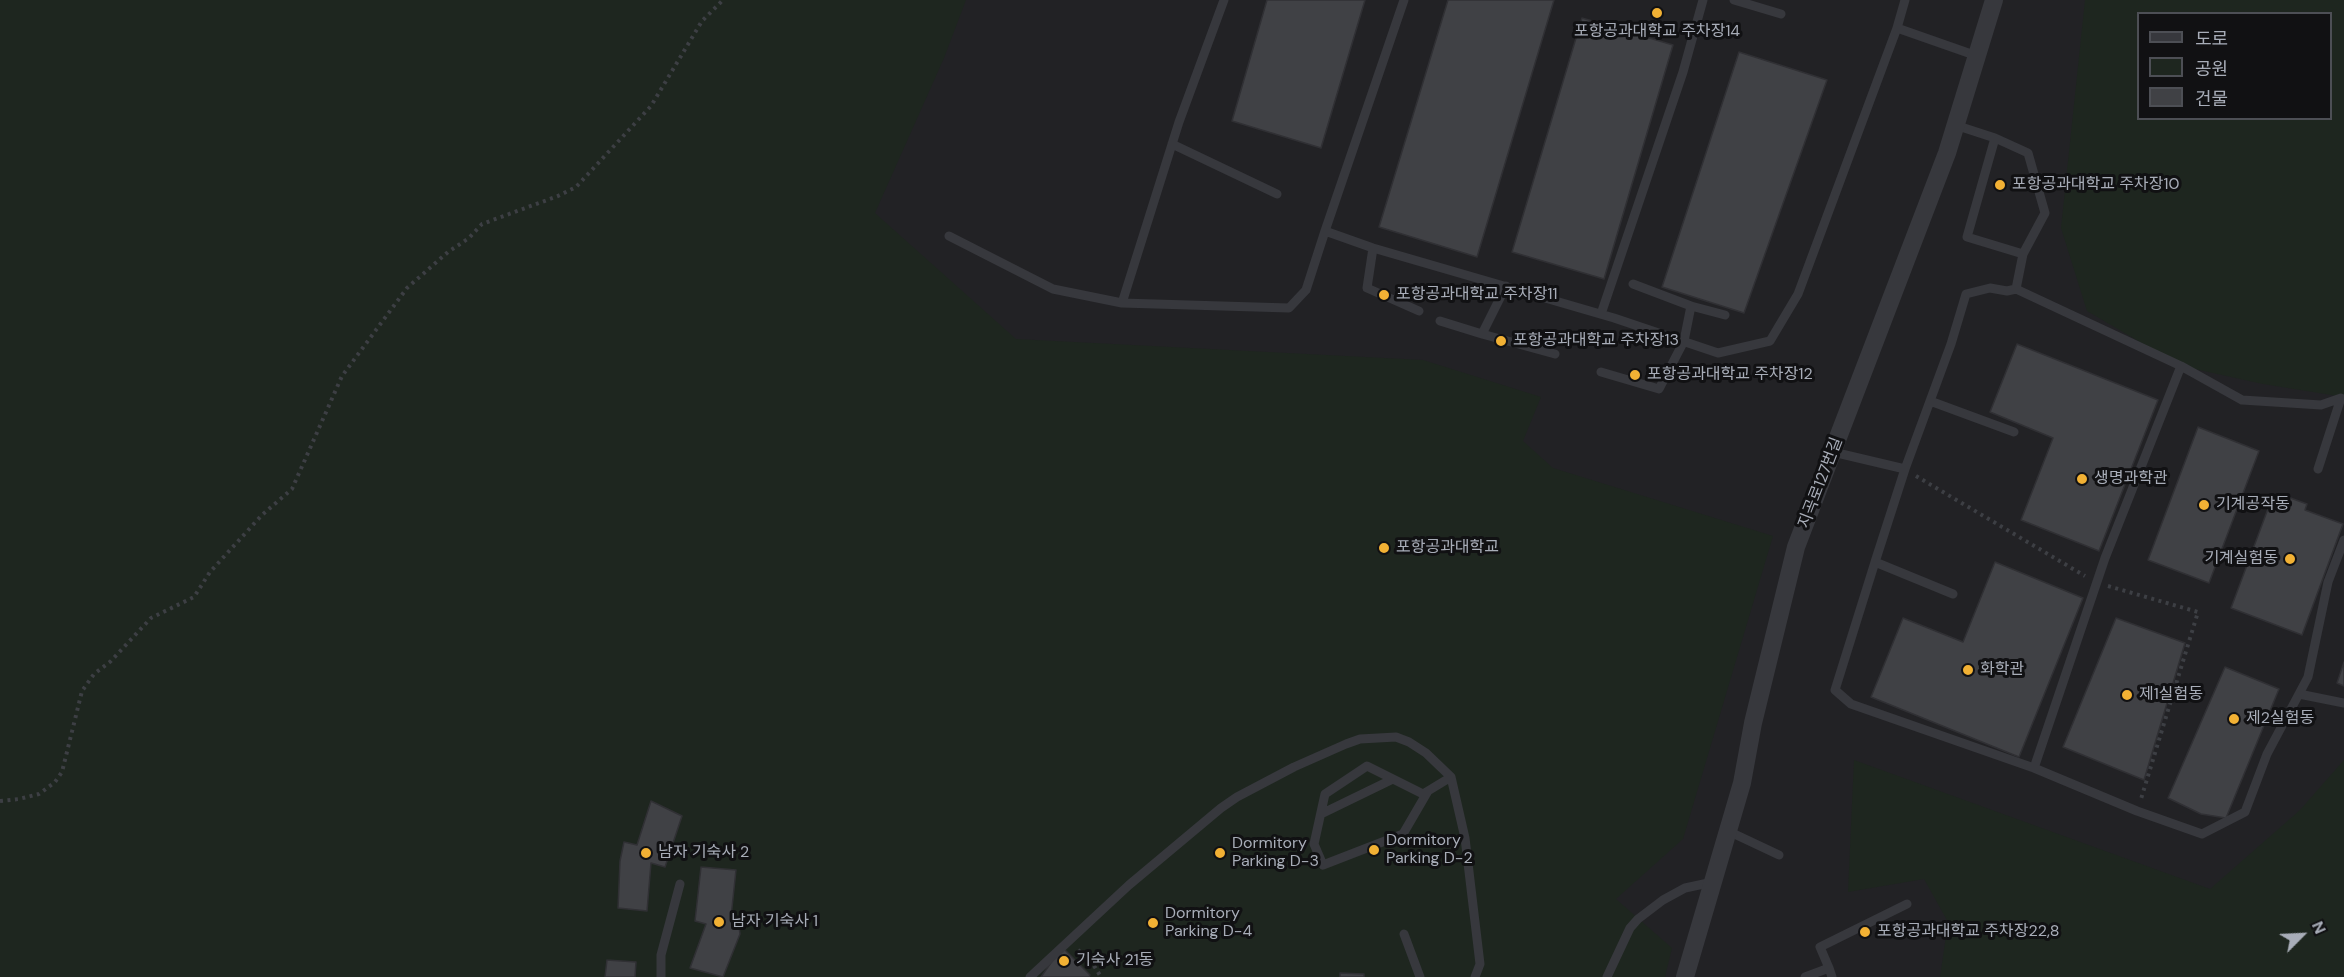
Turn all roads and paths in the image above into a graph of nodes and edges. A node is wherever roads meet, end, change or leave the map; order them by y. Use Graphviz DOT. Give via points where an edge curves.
graph roads {
  1 [pos="723,0"];
  2 [pos="1224,0"];
  3 [pos="1404,0"];
  4 [pos="1703,0"];
  5 [pos="1734,0"];
  6 [pos="1905,0"];
  7 [pos="1994,0"];
  8 [pos="1781,14"];
  9 [pos="1897,28"];
  10 [pos="1977,56"];
  11 [pos="1955,126"];
  12 [pos="1995,138"];
  13 [pos="1172,144"];
  14 [pos="1277,194"];
  15 [pos="1325,231"];
  16 [pos="949,236"];
  17 [pos="1373,248"];
  18 [pos="2023,254"];
  19 [pos="1633,284"];
  20 [pos="1506,286"];
  21 [pos="2016,289"];
  22 [pos="1122,303"];
  23 [pos="1691,306"];
  24 [pos="1419,311"];
  25 [pos="1601,314"];
  26 [pos="1725,315"];
  27 [pos="1440,321"];
  28 [pos="1482,334"];
  29 [pos="1684,341"];
  30 [pos="1555,354"];
  31 [pos="2181,366"];
  32 [pos="1601,372"];
  33 [pos="2342,398"];
  34 [pos="1930,401"];
  35 [pos="2014,432"];
  36 [pos="1833,452"];
  37 [pos="1905,469"];
  38 [pos="2318,470"];
  39 [pos="2344,540"];
  40 [pos="1875,562"];
  41 [pos="2096,582"];
  42 [pos="1953,594"];
  43 [pos="2299,694"];
  44 [pos="2344,703"];
  45 [pos="2034,768"];
  46 [pos="1451,777"];
  47 [pos="1393,779"];
  48 [pos="1428,791"];
  49 [pos="0,801"];
  50 [pos="2137,811"];
  51 [pos="1321,814"];
  52 [pos="1728,831"];
  53 [pos="1779,855"];
  54 [pos="1713,882"];
  55 [pos="680,884"];
  56 [pos="1906,904"];
  57 [pos="1404,934"];
  58 [pos="1068,941"];
  59 [pos="1830,972"];
  60 [pos="661,977"];
  61 [pos="1030,977"];
  62 [pos="1101,977"];
  63 [pos="1420,977"];
  64 [pos="1475,977"];
  65 [pos="1608,977"];
  66 [pos="1685,977"];
  67 [pos="1805,977"];
  1 -- 49 [label="path" via="702,21 651,106 576,187 482,224 407,288 342,375 292,489 232,547 194,597 151,618 111,662 94,674 82,691 62,772 55,782 39,794"];
  2 -- 13 [label="lane"];
  3 -- 15 [label="lane"];
  4 -- 25 [label="lane" via="1683,72"];
  5 -- 8 [label="lane"];
  6 -- 9 [label="lane"];
  7 -- 10 [label="street, 지곡로127번길"];
  9 -- 10 [label="lane"];
  9 -- 29 [label="lane" via="1798,294 1770,341 1718,353"];
  10 -- 11 [label="street, 지곡로127번길"];
  11 -- 12 [label="lane"];
  11 -- 36 [label="street, 지곡로127번길"];
  12 -- 18 [label="lane" via="2028,153 2045,213"];
  12 -- 18 [label="lane" via="1967,237"];
  13 -- 14 [label="lane"];
  13 -- 22 [label="lane"];
  15 -- 17 [label="lane"];
  15 -- 22 [label="lane" via="1306,290 1289,308"];
  16 -- 22 [label="lane" via="1053,289"];
  17 -- 20 [label="lane"];
  17 -- 24 [label="lane" via="1367,288"];
  18 -- 21 [label="lane"];
  19 -- 23 [label="lane"];
  20 -- 25 [label="lane"];
  20 -- 28 [label="lane"];
  21 -- 31 [label="lane"];
  21 -- 34 [label="lane" via="1990,288 1966,294"];
  23 -- 26 [label="lane"];
  23 -- 29 [label="lane"];
  25 -- 29 [label="lane"];
  27 -- 28 [label="lane"];
  28 -- 30 [label="lane"];
  29 -- 32 [label="lane" via="1659,389"];
  31 -- 33 [label="lane" via="2242,400 2321,405"];
  31 -- 41 [label="lane"];
  33 -- 38 [label="lane"];
  34 -- 35 [label="lane"];
  34 -- 37 [label="lane"];
  36 -- 37 [label="lane"];
  36 -- 52 [label="street, 지곡로127번길" via="1796,548"];
  37 -- 40 [label="lane"];
  37 -- 41 [label="path"];
  39 -- 43 [label="lane" via="2328,582 2308,677"];
  40 -- 42 [label="lane"];
  40 -- 45 [label="lane" via="1835,690 1851,704"];
  41 -- 45 [label="lane"];
  41 -- 50 [label="path" via="2199,612"];
  43 -- 44 [label="lane"];
  43 -- 50 [label="lane" via="2267,754 2245,812 2202,834"];
  45 -- 50 [label="lane"];
  46 -- 48 [label="lane"];
  46 -- 58 [label="lane" via="1426,753 1396,737 1360,739 1346,744 1256,786 1221,808"];
  46 -- 64 [label="lane" via="1465,838 1478,941 1480,964"];
  47 -- 48 [label="lane" via="1423,794"];
  47 -- 51 [label="lane"];
  47 -- 51 [label="lane" via="1367,766 1325,794"];
  48 -- 51 [label="lane" via="1403,834 1323,865 1314,844"];
  52 -- 53 [label="lane"];
  52 -- 54 [label="street, 지곡로127번길"];
  54 -- 65 [label="lane" via="1685,888 1638,919"];
  54 -- 66 [label="street, 지곡로127번길"];
  55 -- 60 [label="lane" via="662,955"];
  56 -- 59 [label="lane" via="1820,948"];
  57 -- 63 [label="lane"];
  58 -- 61 [label="lane"];
  58 -- 62 [label="path"];
  59 -- 67 [label="lane"];
}
